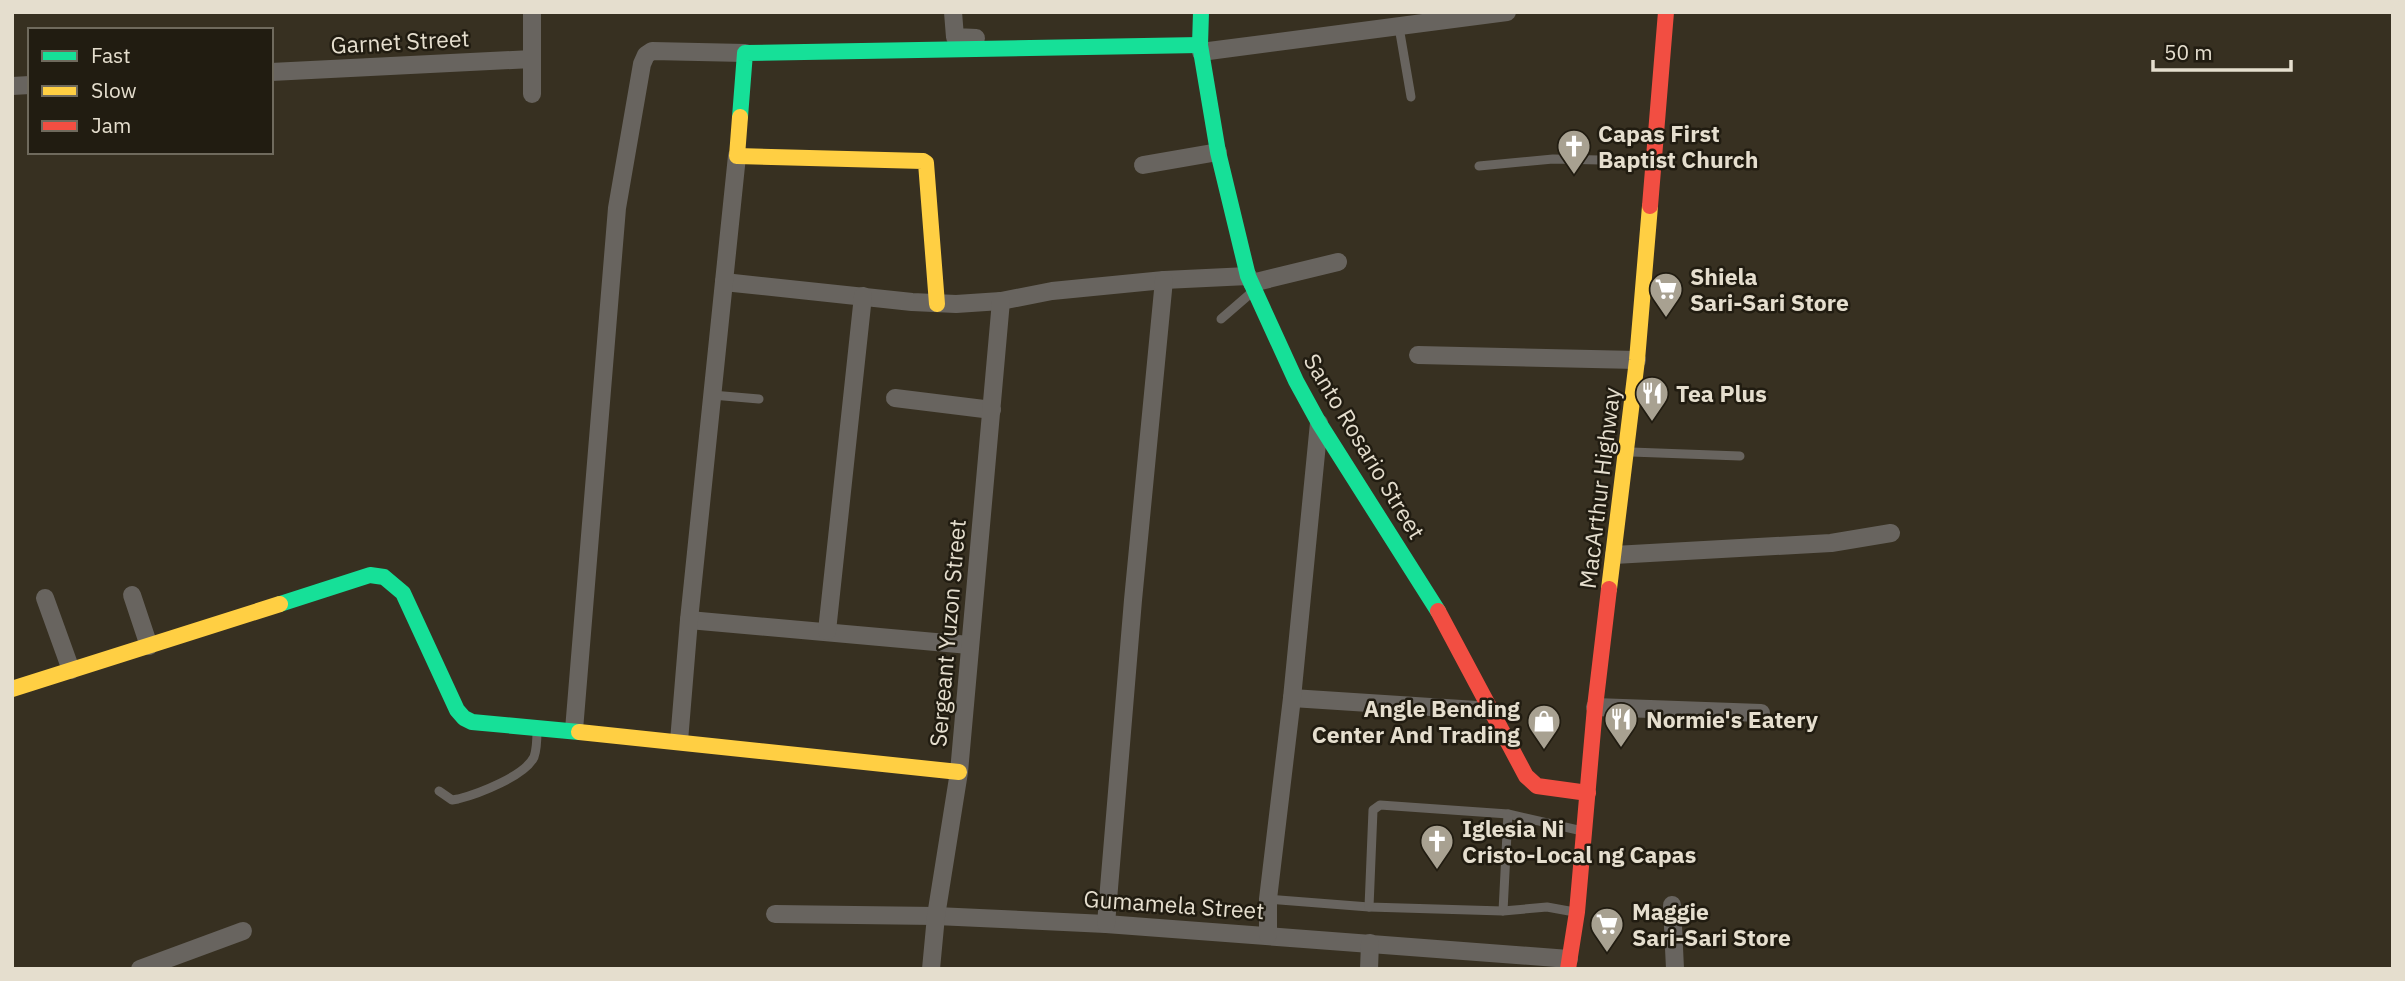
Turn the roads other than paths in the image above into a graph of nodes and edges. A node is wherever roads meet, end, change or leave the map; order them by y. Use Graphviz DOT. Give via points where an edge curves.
graph roads {
  1 [pos="532,12"];
  2 [pos="953,12"];
  3 [pos="1201,12"];
  4 [pos="1507,12"];
  5 [pos="1666,12"];
  6 [pos="1399,27"];
  7 [pos="991,47"];
  8 [pos="1200,49"];
  9 [pos="745,53"];
  10 [pos="532,59"];
  11 [pos="273,72"];
  12 [pos="532,94"];
  13 [pos="1411,97"];
  14 [pos="1217,152"];
  15 [pos="737,156"];
  16 [pos="1655,161"];
  17 [pos="1143,165"];
  18 [pos="1479,166"];
  19 [pos="1338,262"];
  20 [pos="1164,280"];
  21 [pos="724,282"];
  22 [pos="1252,283"];
  23 [pos="863,296"];
  24 [pos="1001,301"];
  25 [pos="937,304"];
  26 [pos="1221,319"];
  27 [pos="1418,355"];
  28 [pos="1637,360"];
  29 [pos="712,396"];
  30 [pos="895,398"];
  31 [pos="759,399"];
  32 [pos="992,410"];
  33 [pos="1319,423"];
  34 [pos="1626,452"];
  35 [pos="1741,456"];
  36 [pos="1891,533"];
  37 [pos="1614,555"];
  38 [pos="132,595"];
  39 [pos="45,598"];
  40 [pos="689,620"];
  41 [pos="827,631"];
  42 [pos="970,645"];
  43 [pos="149,646"];
  44 [pos="71,670"];
  45 [pos="12,689"];
  46 [pos="1292,698"];
  47 [pos="1595,707"];
  48 [pos="1492,710"];
  49 [pos="1761,713"];
  50 [pos="538,728"];
  51 [pos="574,730"];
  52 [pos="679,741"];
  53 [pos="959,772"];
  54 [pos="439,791"];
  55 [pos="1588,793"];
  56 [pos="1508,814"];
  57 [pos="1585,831"];
  58 [pos="1268,899"];
  59 [pos="1672,905"];
  60 [pos="1369,907"];
  61 [pos="1503,911"];
  62 [pos="1577,912"];
  63 [pos="775,914"];
  64 [pos="936,916"];
  65 [pos="1106,923"];
  66 [pos="243,931"];
  67 [pos="1268,935"];
  68 [pos="1370,943"];
  69 [pos="1568,964"];
  70 [pos="140,969"];
  71 [pos="931,969"];
  72 [pos="1369,969"];
  73 [pos="1675,969"];
  1 -- 10 [label="street"];
  2 -- 7 [label="street" via="955,37 988,39"];
  3 -- 8 [label="main road, Santo Rosario Street"];
  4 -- 6 [label="street"];
  5 -- 16 [label="main road, MacArthur Highway"];
  6 -- 8 [label="street"];
  6 -- 13 [label="lane"];
  7 -- 8 [label="main road"];
  7 -- 9 [label="main road"];
  8 -- 14 [label="main road, Santo Rosario Street"];
  9 -- 15 [label="main road"];
  9 -- 51 [label="street" via="652,51 642,64 617,208"];
  10 -- 11 [label="street, Garnet Street"];
  10 -- 12 [label="street"];
  14 -- 17 [label="street"];
  14 -- 22 [label="main road, Santo Rosario Street"];
  15 -- 21 [label="street"];
  15 -- 25 [label="main road" via="926,163"];
  16 -- 18 [label="lane" via="1553,159"];
  16 -- 28 [label="main road, MacArthur Highway"];
  19 -- 22 [label="street"];
  20 -- 22 [label="street"];
  20 -- 24 [label="street"];
  20 -- 65 [label="street"];
  21 -- 23 [label="street"];
  21 -- 29 [label="street"];
  22 -- 26 [label="lane"];
  22 -- 33 [label="main road, Santo Rosario Street"];
  23 -- 25 [label="street"];
  23 -- 41 [label="street"];
  24 -- 25 [label="street"];
  24 -- 32 [label="street, Sergeant Yuzon Street"];
  27 -- 28 [label="street"];
  28 -- 34 [label="main road, MacArthur Highway"];
  29 -- 31 [label="lane"];
  29 -- 40 [label="street"];
  30 -- 32 [label="street"];
  32 -- 42 [label="street, Sergeant Yuzon Street"];
  33 -- 46 [label="street"];
  33 -- 48 [label="main road, Santo Rosario Street" via="1438,611"];
  34 -- 35 [label="lane"];
  34 -- 37 [label="main road, MacArthur Highway"];
  36 -- 37 [label="street" via="1831,543"];
  37 -- 47 [label="main road, MacArthur Highway"];
  38 -- 43 [label="street"];
  39 -- 44 [label="street"];
  40 -- 41 [label="street"];
  40 -- 52 [label="street"];
  41 -- 42 [label="street"];
  42 -- 53 [label="street, Sergeant Yuzon Street"];
  43 -- 44 [label="main road"];
  43 -- 50 [label="main road" via="358,578 384,577 403,593 464,719"];
  44 -- 45 [label="main road"];
  46 -- 48 [label="street"];
  46 -- 58 [label="street"];
  47 -- 49 [label="street"];
  47 -- 55 [label="main road, MacArthur Highway"];
  48 -- 55 [label="main road, Santo Rosario Street" via="1517,762 1537,786"];
  50 -- 51 [label="main road"];
  50 -- 54 [label="lane" via="529,764 472,795 452,800"];
  51 -- 52 [label="main road"];
  52 -- 53 [label="main road"];
  53 -- 64 [label="street, Sergeant Yuzon Street"];
  55 -- 57 [label="main road, MacArthur Highway"];
  56 -- 57 [label="lane"];
  56 -- 60 [label="lane" via="1375,807"];
  56 -- 61 [label="lane"];
  57 -- 62 [label="main road, MacArthur Highway"];
  58 -- 60 [label="lane"];
  58 -- 67 [label="street"];
  59 -- 73 [label="street"];
  60 -- 61 [label="lane"];
  61 -- 62 [label="lane" via="1547,907"];
  62 -- 69 [label="main road, MacArthur Highway"];
  63 -- 64 [label="street, Gumamela Street"];
  64 -- 65 [label="street, Gumamela Street"];
  64 -- 71 [label="street, Sergeant Yuzon Street"];
  65 -- 67 [label="street, Gumamela Street"];
  66 -- 70 [label="street"];
  67 -- 68 [label="street, Gumamela Street"];
  68 -- 69 [label="street, Gumamela Street"];
  68 -- 72 [label="street"];
}
